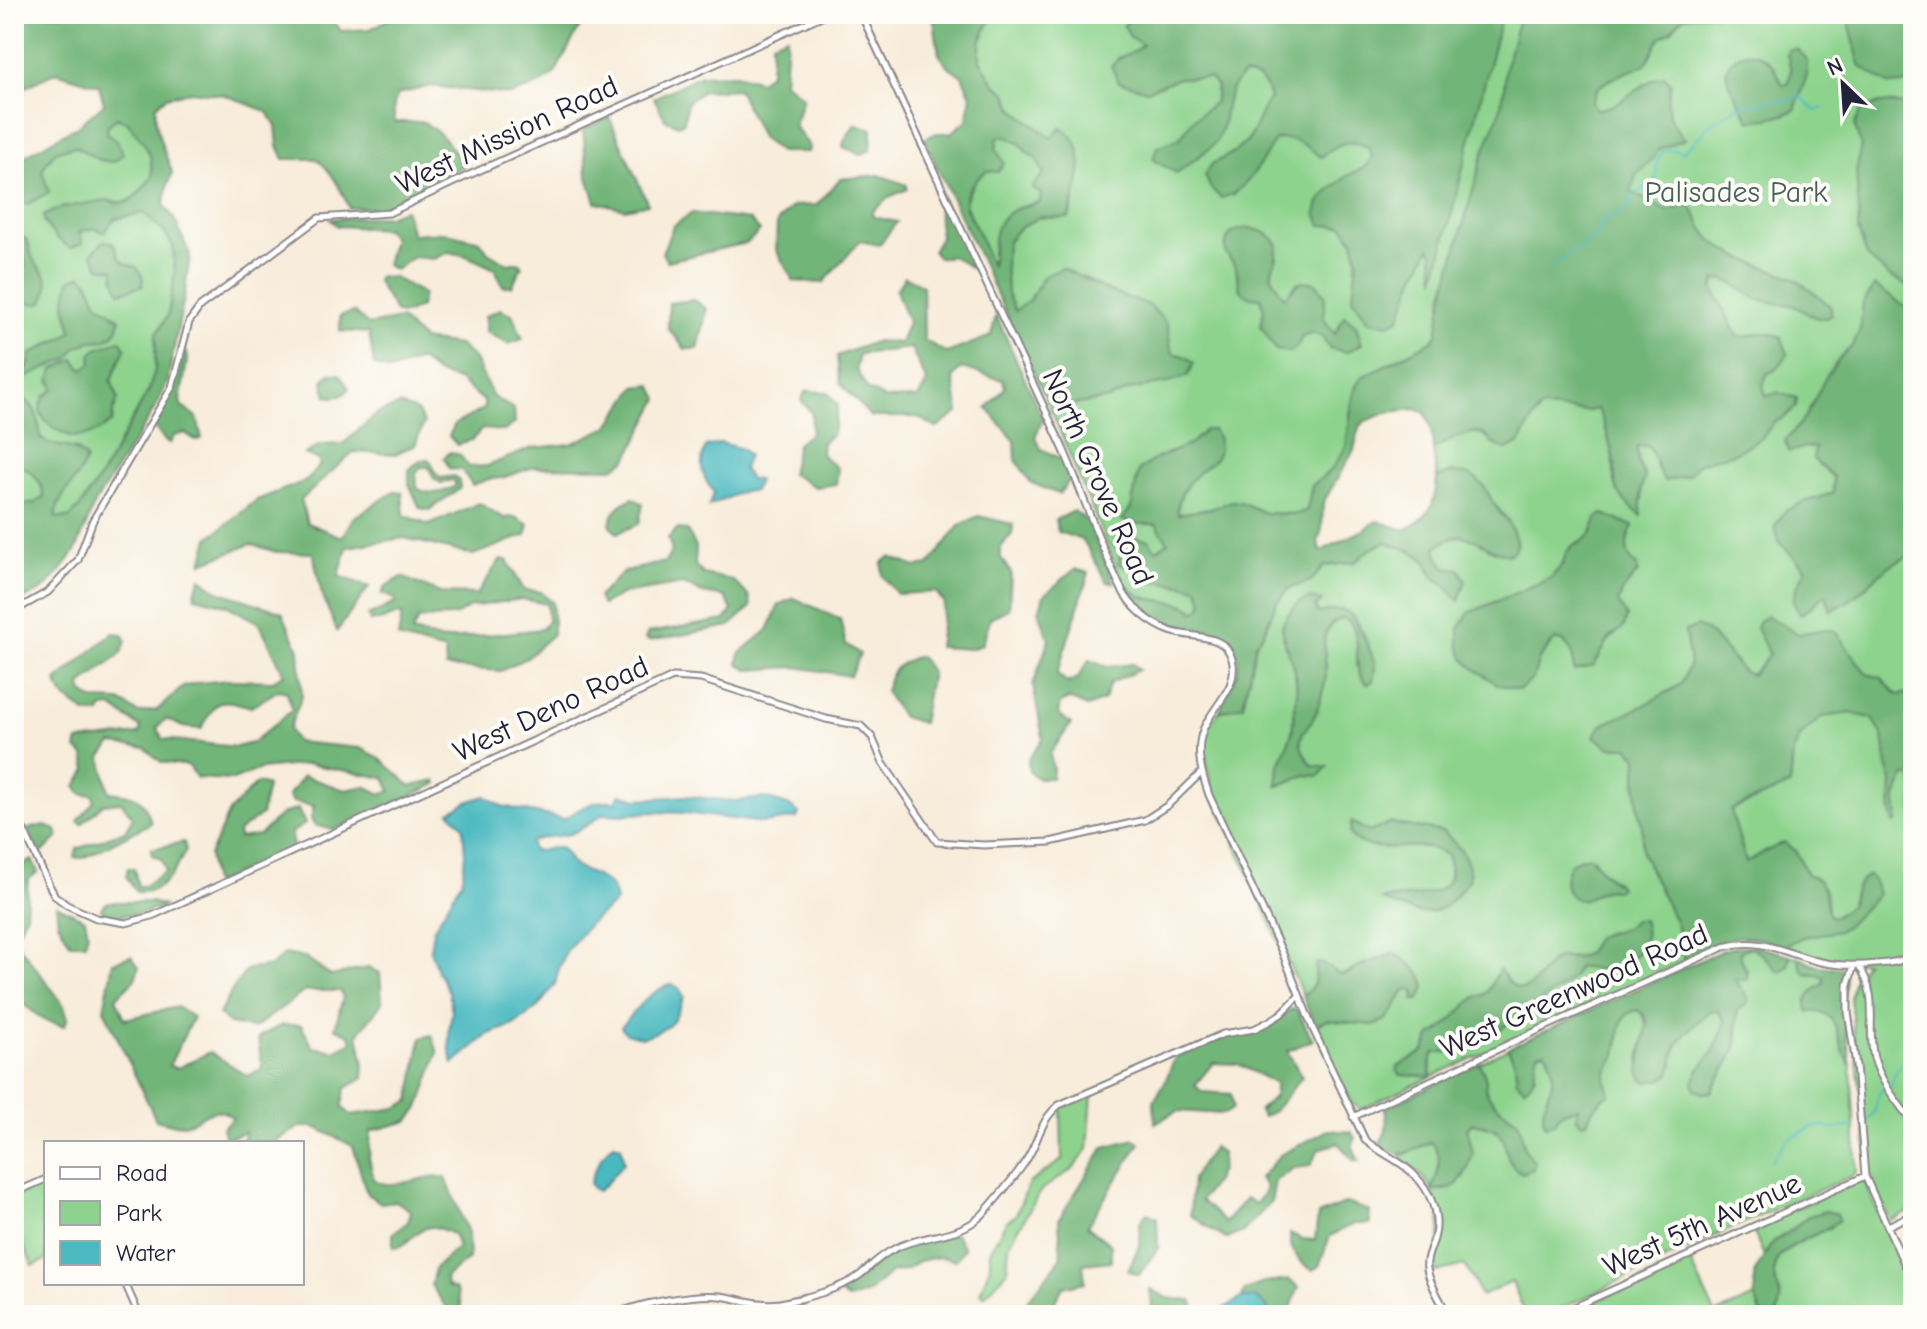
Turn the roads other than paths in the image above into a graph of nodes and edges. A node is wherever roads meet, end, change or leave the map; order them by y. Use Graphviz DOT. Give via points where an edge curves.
graph roads {
  1 [pos="826,14"];
  2 [pos="861,14"];
  3 [pos="14,611"];
  4 [pos="1202,772"];
  5 [pos="14,812"];
  6 [pos="1913,955"];
  7 [pos="1856,966"];
  8 [pos="1299,996"];
  9 [pos="1353,1117"];
  10 [pos="1913,1123"];
  11 [pos="1865,1176"];
  12 [pos="44,1180"];
  13 [pos="14,1193"];
  14 [pos="1913,1214"];
  15 [pos="1888,1226"];
  16 [pos="1913,1283"];
  17 [pos="126,1285"];
  18 [pos="139,1315"];
  19 [pos="613,1315"];
  20 [pos="1448,1315"];
  21 [pos="1557,1315"];
  1 -- 3 [label="street, West Mission Road" via="389,213 319,218 200,307 189,322 172,387 93,520 78,560 48,592"];
  2 -- 4 [label="street, North Grove Road" via="1128,600 1171,631 1219,641 1233,660 1226,695 1203,731"];
  4 -- 5 [label="street, West Deno Road" via="1145,820 1050,842 937,842 861,726 701,679 673,677 152,916 126,923 96,918 55,896"];
  4 -- 8 [label="street, North Grove Road"];
  6 -- 7 [label="street, West Greenwood Road"];
  7 -- 9 [label="street, West Greenwood Road" via="1739,942"];
  7 -- 10 [label="street" via="1872,997 1878,1068"];
  7 -- 11 [label="street" via="1848,985 1848,1012"];
  8 -- 9 [label="street, North Grove Road"];
  8 -- 19 [label="street" via="1254,1029 1223,1034 1059,1105 1043,1122 1026,1160 969,1226 895,1248 846,1283 781,1303 758,1305 704,1296 644,1304"];
  9 -- 20 [label="street, North Grove Road" via="1365,1140 1409,1169 1430,1198 1435,1235 1426,1267"];
  11 -- 15 [label="street"];
  11 -- 21 [label="street, West 5th Avenue"];
  12 -- 13 [label="street"];
  14 -- 15 [label="street"];
  15 -- 16 [label="street"];
  17 -- 18 [label="street"];
}
